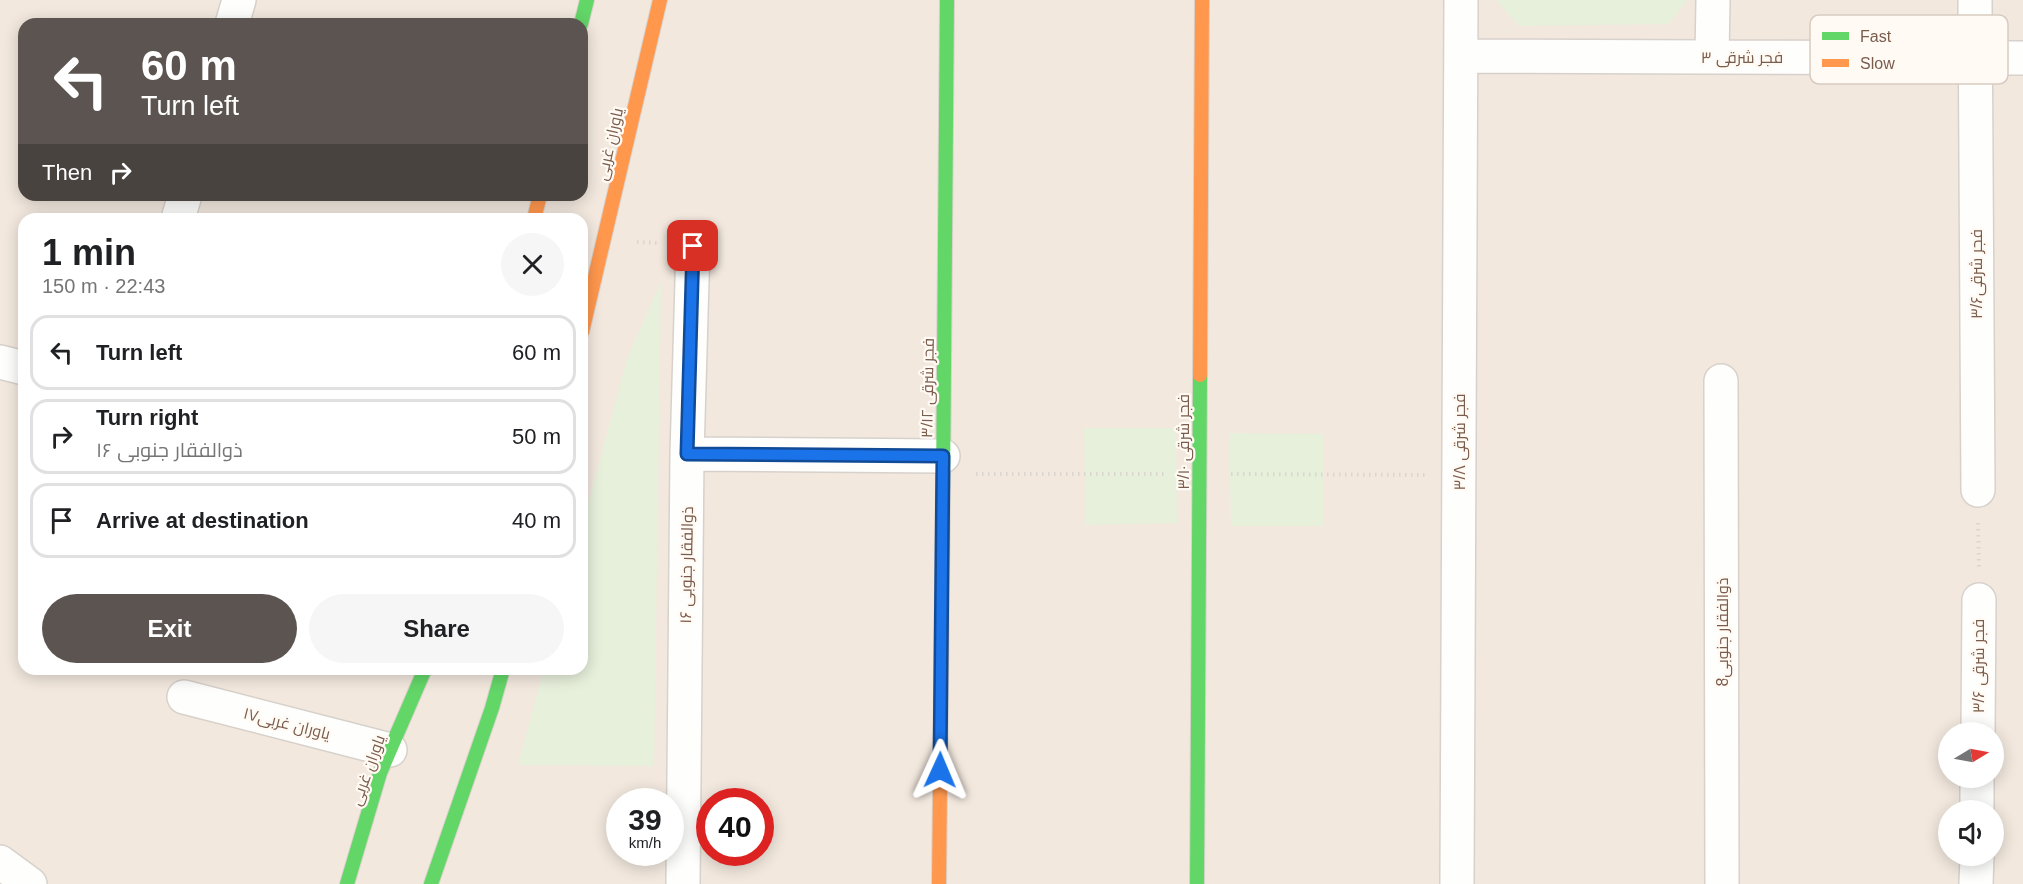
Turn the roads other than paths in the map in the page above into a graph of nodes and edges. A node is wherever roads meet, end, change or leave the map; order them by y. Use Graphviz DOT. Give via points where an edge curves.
graph roads {
  1 [pos="239,0"];
  2 [pos="586,0"];
  3 [pos="660,0"];
  4 [pos="947,0"];
  5 [pos="1202,0"];
  6 [pos="1461,0"];
  7 [pos="1713,0"];
  8 [pos="234,18"];
  9 [pos="582,18"];
  10 [pos="1461,56"];
  11 [pos="1712,57"];
  12 [pos="1810,57"];
  13 [pos="2008,58"];
  14 [pos="2023,58"];
  15 [pos="1975,84"];
  16 [pos="693,246"];
  17 [pos="588,306"];
  18 [pos="0,362"];
  19 [pos="18,366"];
  20 [pos="1721,381"];
  21 [pos="687,454"];
  22 [pos="943,465"];
  23 [pos="1978,490"];
  24 [pos="1979,600"];
  25 [pos="422,675"];
  26 [pos="501,675"];
  27 [pos="184,697"];
  28 [pos="1978,722"];
  29 [pos="390,750"];
  30 [pos="0,861"];
  31 [pos="1977,866"];
  32 [pos="30,884"];
  33 [pos="347,884"];
  34 [pos="431,884"];
  35 [pos="683,884"];
  36 [pos="939,884"];
  37 [pos="1197,884"];
  38 [pos="1457,884"];
  39 [pos="1722,884"];
  40 [pos="1976,884"];
  1 -- 8 [label="street"];
  2 -- 9 [label="street"];
  3 -- 17 [label="street, یاوران غربی"];
  4 -- 22 [label="street, ۳/۱۲ فجر شرقی"];
  5 -- 37 [label="street, ۳/۱۰ فجر شرقی"];
  6 -- 10 [label="street, ۳/۸ فجر شرقی"];
  7 -- 11 [label="street"];
  10 -- 11 [label="street, ۳ فجر شرقی"];
  10 -- 38 [label="street, ۳/۸ فجر شرقی"];
  11 -- 12 [label="street, ۳ فجر شرقی"];
  13 -- 14 [label="street, ۳ فجر شرقی"];
  15 -- 23 [label="street, فجر شرقی۳/۶"];
  16 -- 21 [label="street, ۱۶ ذوالفقار جنوبی"];
  18 -- 19 [label="street"];
  20 -- 39 [label="street, 8ذوالفقار جنوبی"];
  21 -- 22 [label="street"];
  21 -- 35 [label="street, ۱۶ ذوالفقار جنوبی"];
  22 -- 36 [label="street, ۳/۱۲ فجر شرقی"];
  24 -- 28 [label="street, ۳/۶ فجر شرقی"];
  25 -- 29 [label="street, یاوران غربی"];
  26 -- 34 [label="street"];
  27 -- 29 [label="street, یاوران غربی۱۷"];
  29 -- 33 [label="street, یاوران غربی"];
  30 -- 32 [label="street"];
  31 -- 40 [label="street"];
}
